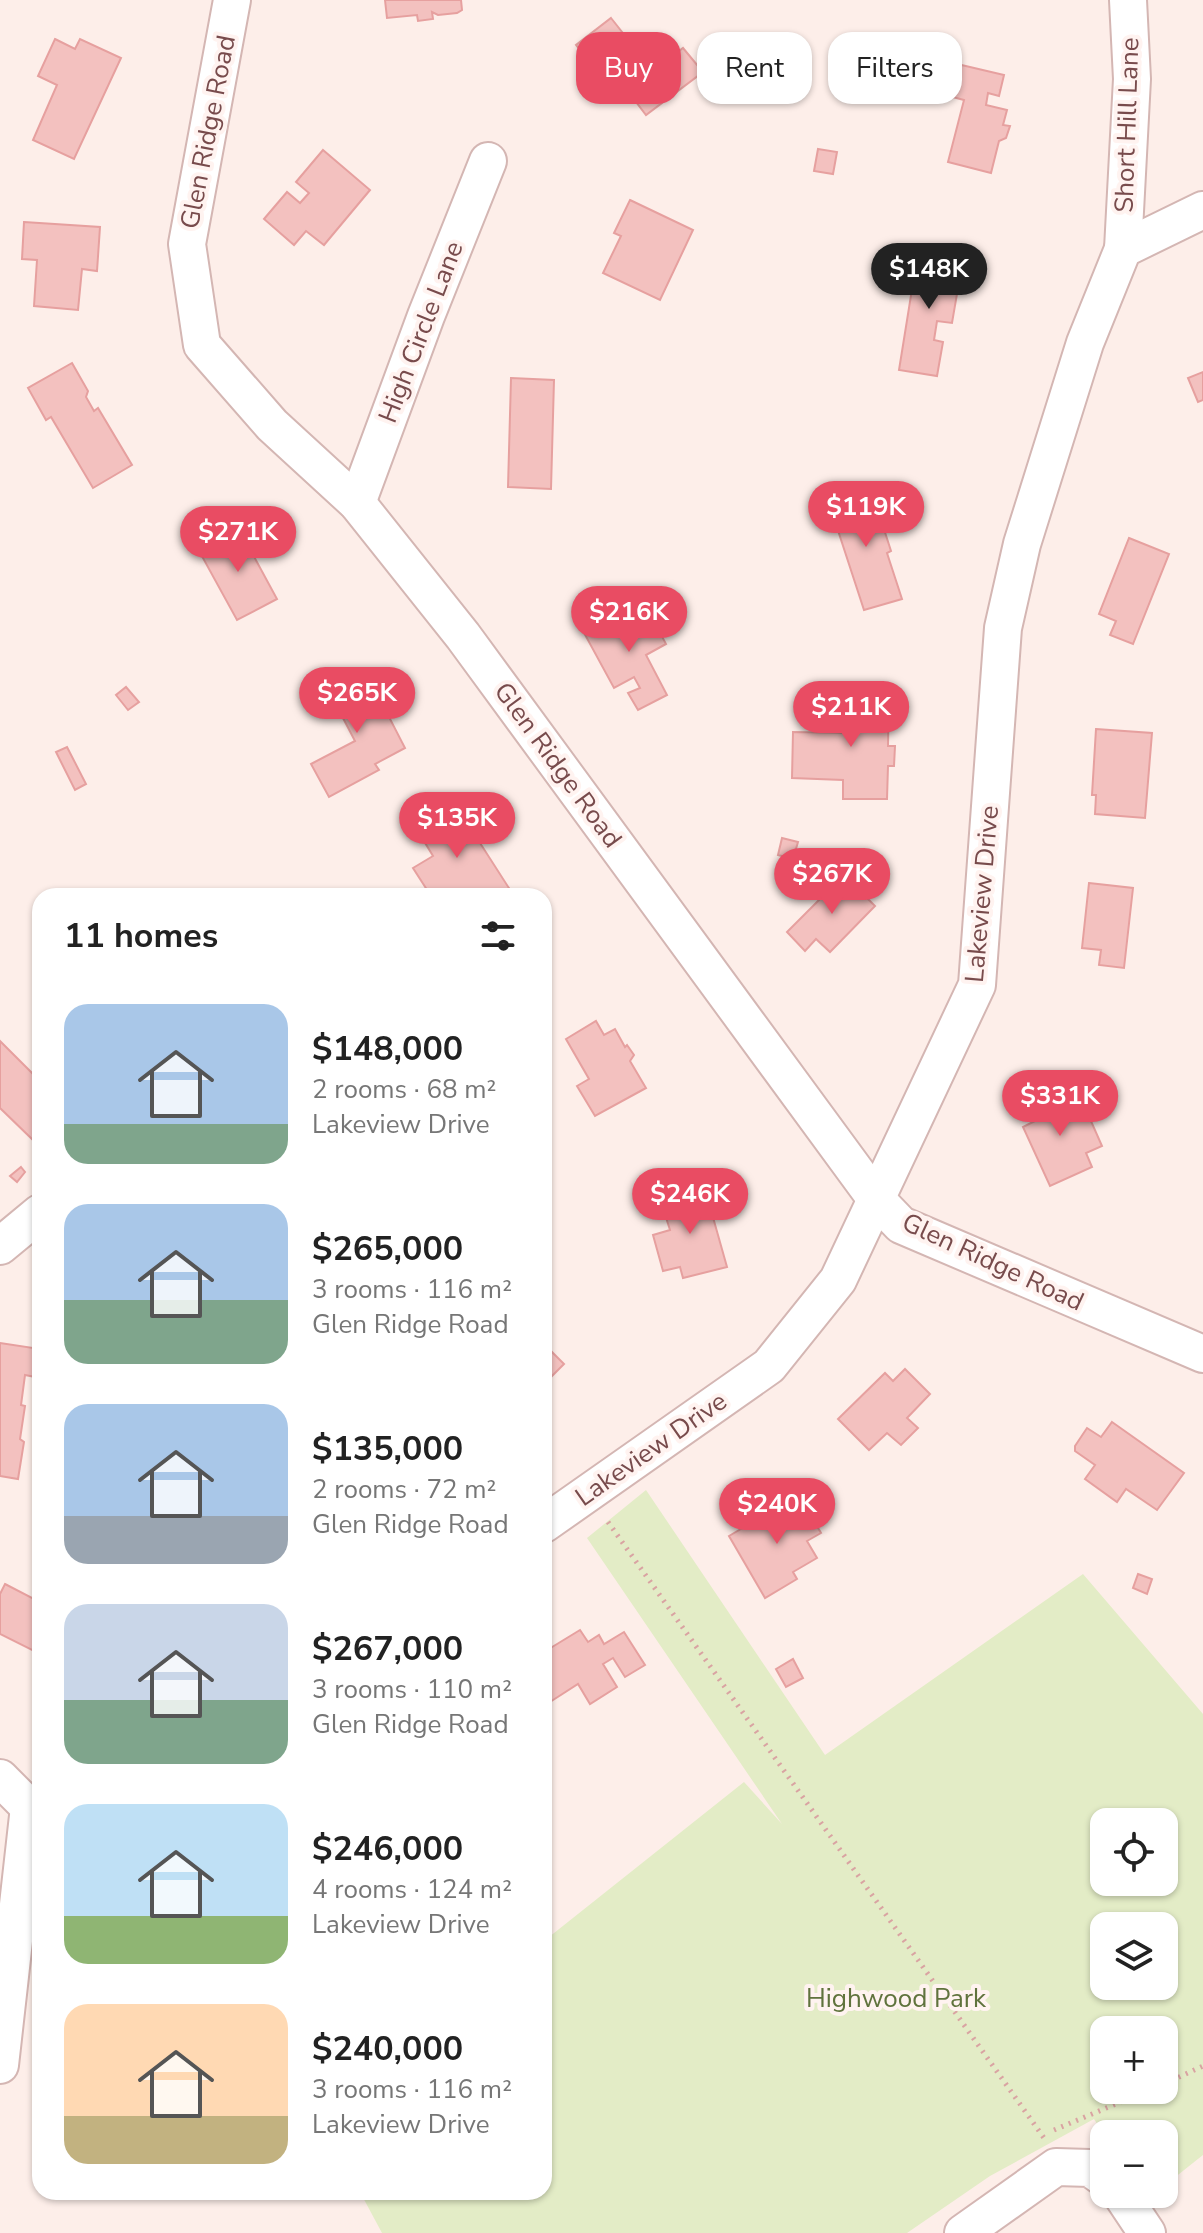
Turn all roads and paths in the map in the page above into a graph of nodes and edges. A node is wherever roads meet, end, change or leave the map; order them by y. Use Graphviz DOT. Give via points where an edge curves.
graph roads {
  1 [pos="232,0"];
  2 [pos="1128,0"];
  3 [pos="488,161"];
  4 [pos="1203,210"];
  5 [pos="1123,249"];
  6 [pos="357,503"];
  7 [pos="876,1199"];
  8 [pos="32,1220"];
  9 [pos="0,1246"];
  10 [pos="1203,1354"];
  11 [pos="588,1493"];
  12 [pos="552,1518"];
  13 [pos="0,1778"];
  14 [pos="32,1804"];
  15 [pos="32,1828"];
  16 [pos="0,2065"];
  17 [pos="1203,2066"];
  18 [pos="1178,2078"];
  19 [pos="1129,2104"];
  20 [pos="1055,2156"];
  21 [pos="1090,2168"];
  22 [pos="1130,2208"];
  23 [pos="963,2233"];
  24 [pos="1147,2233"];
  1 -- 6 [label="street, Glen Ridge Road" via="187,244 202,345 272,425"];
  2 -- 5 [label="street, Short Hill Lane" via="1132,79"];
  3 -- 6 [label="street, High Circle Lane"];
  4 -- 5 [label="street"];
  5 -- 7 [label="street, Lakeview Drive" via="1080,357 1022,544 1003,628 977,985"];
  6 -- 7 [label="street, Glen Ridge Road" via="463,636"];
  7 -- 10 [label="street, Glen Ridge Road" via="901,1225"];
  7 -- 11 [label="street, Lakeview Drive" via="838,1280 769,1366"];
  8 -- 9 [label="street"];
  11 -- 12 [label="street, Lakeview Drive"];
  11 -- 20 [label="path"];
  13 -- 14 [label="street"];
  15 -- 16 [label="street"];
  17 -- 18 [label="path"];
  19 -- 20 [label="path"];
  20 -- 21 [label="street"];
  20 -- 23 [label="street"];
  22 -- 24 [label="street"];
}
